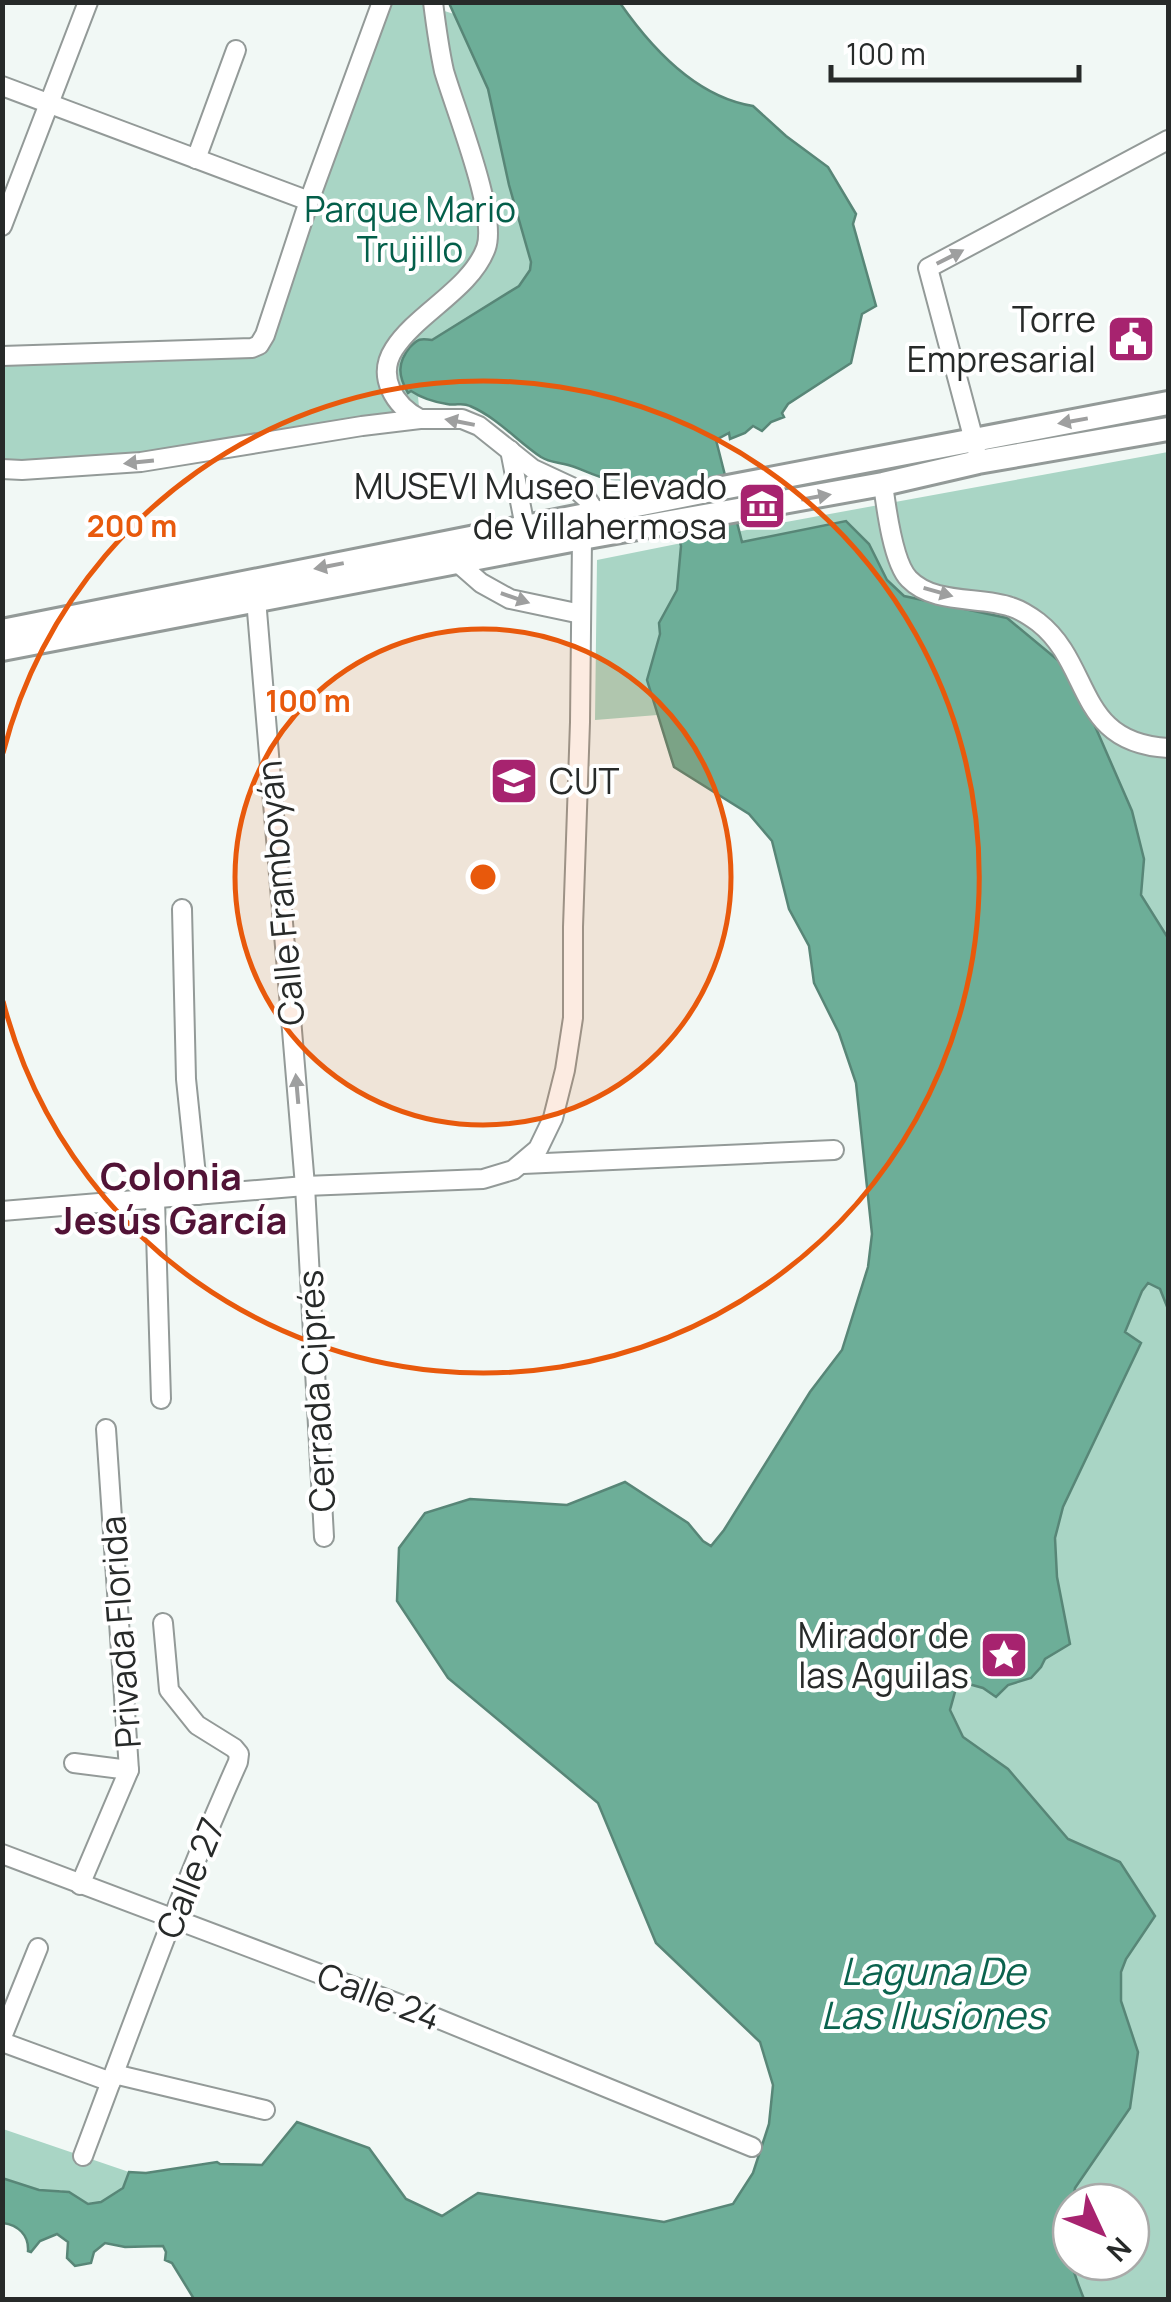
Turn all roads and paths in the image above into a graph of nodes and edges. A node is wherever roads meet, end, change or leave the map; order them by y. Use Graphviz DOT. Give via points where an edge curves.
graph roads {
  1 [pos="88,2"];
  2 [pos="382,2"];
  3 [pos="429,5"];
  4 [pos="236,50"];
  5 [pos="2,86"];
  6 [pos="50,104"];
  7 [pos="1168,140"];
  8 [pos="196,159"];
  9 [pos="308,201"];
  10 [pos="2,226"];
  11 [pos="2,356"];
  12 [pos="1168,404"];
  13 [pos="420,418"];
  14 [pos="1168,429"];
  15 [pos="510,450"];
  16 [pos="976,450"];
  17 [pos="2,469"];
  18 [pos="884,484"];
  19 [pos="596,513"];
  20 [pos="525,527"];
  21 [pos="582,538"];
  22 [pos="458,562"];
  23 [pos="256,599"];
  24 [pos="581,614"];
  25 [pos="2,630"];
  26 [pos="2,649"];
  27 [pos="1168,748"];
  28 [pos="182,909"];
  29 [pos="834,1150"];
  30 [pos="522,1164"];
  31 [pos="304,1186"];
  32 [pos="198,1196"];
  33 [pos="155,1200"];
  34 [pos="2,1211"];
  35 [pos="160,1399"];
  36 [pos="106,1429"];
  37 [pos="324,1536"];
  38 [pos="163,1623"];
  39 [pos="74,1763"];
  40 [pos="129,1770"];
  41 [pos="2,1854"];
  42 [pos="80,1885"];
  43 [pos="173,1917"];
  44 [pos="38,1948"];
  45 [pos="2,2039"];
  46 [pos="112,2078"];
  47 [pos="265,2110"];
  48 [pos="752,2146"];
  49 [pos="82,2156"];
  1 -- 6 [label="street"];
  2 -- 9 [label="street"];
  3 -- 13 [label="street" via="490,227 472,272 390,357 388,385"];
  4 -- 8 [label="street"];
  5 -- 6 [label="street"];
  6 -- 8 [label="street"];
  6 -- 10 [label="street"];
  16 -- 7 [label="street, one-way" via="928,268"];
  8 -- 9 [label="street"];
  9 -- 11 [label="street" via="256,347"];
  12 -- 16 [label="main road, one-way"];
  15 -- 13 [label="street, one-way" via="471,422"];
  13 -- 17 [label="street, one-way" via="141,462"];
  14 -- 16 [label="main road"];
  15 -- 19 [label="street" via="576,489"];
  15 -- 20 [label="street"];
  16 -- 18 [label="main road"];
  16 -- 19 [label="main road"];
  21 -- 18 [label="main road, one-way"];
  18 -- 27 [label="street, one-way" via="889,528 913,584 1023,612 1053,636 1105,722 1142,744"];
  19 -- 20 [label="main road"];
  20 -- 25 [label="main road, one-way"];
  21 -- 22 [label="main road"];
  21 -- 24 [label="street"];
  22 -- 23 [label="main road"];
  22 -- 24 [label="street, one-way" via="510,599"];
  23 -- 26 [label="main road"];
  31 -- 23 [label="street, Calle Framboyán, one-way"];
  24 -- 30 [label="street" via="573,1018 554,1118"];
  28 -- 32 [label="street" via="186,1079"];
  29 -- 30 [label="street"];
  30 -- 31 [label="street" via="483,1179"];
  31 -- 32 [label="street"];
  31 -- 37 [label="street, Cerrada Ciprés"];
  32 -- 33 [label="street"];
  33 -- 34 [label="street"];
  33 -- 35 [label="street"];
  36 -- 40 [label="street, Privada Florida"];
  38 -- 43 [label="street, Calle 27" via="168,1690 197,1725 239,1754"];
  39 -- 40 [label="street"];
  40 -- 42 [label="street, Privada Florida"];
  41 -- 42 [label="street, Calle 24"];
  42 -- 43 [label="street, Calle 24"];
  43 -- 46 [label="street, Calle 27"];
  43 -- 48 [label="street, Calle 24"];
  44 -- 45 [label="street"];
  45 -- 46 [label="street"];
  46 -- 47 [label="street"];
  46 -- 49 [label="street, Calle 27"];
}
